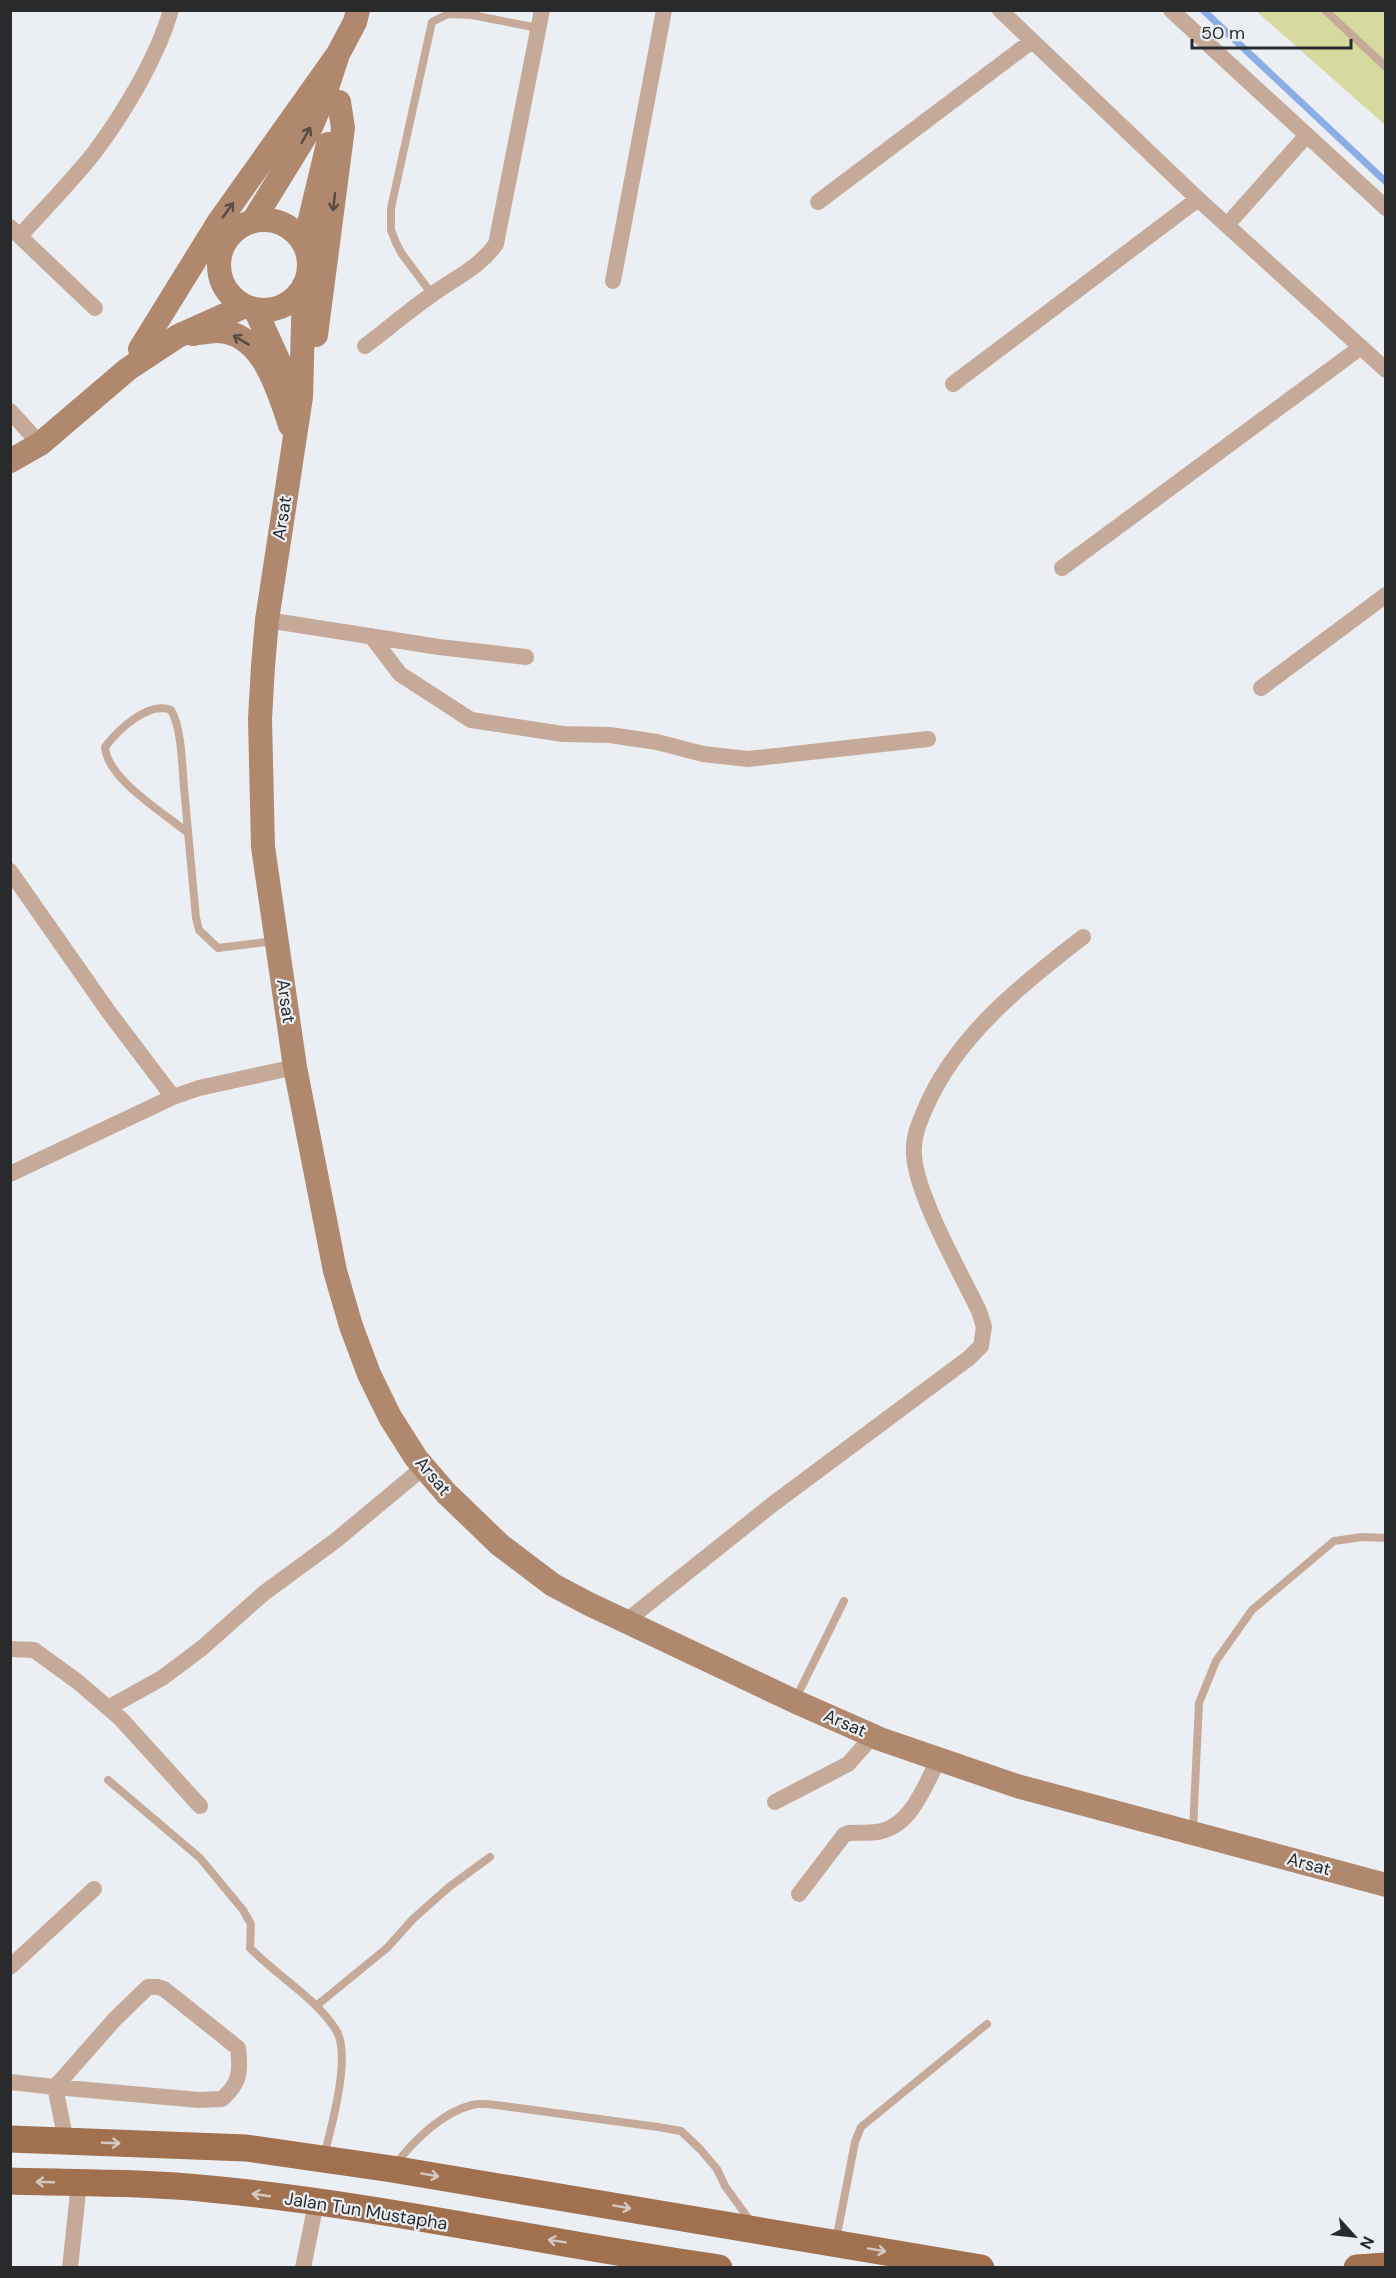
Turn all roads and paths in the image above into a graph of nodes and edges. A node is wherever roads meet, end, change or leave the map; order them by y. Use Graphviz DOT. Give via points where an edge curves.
graph roads {
  1 [pos="171,10"];
  2 [pos="542,10"];
  3 [pos="664,10"];
  4 [pos="1000,10"];
  5 [pos="1171,10"];
  6 [pos="1325,10"];
  7 [pos="357,16"];
  8 [pos="538,28"];
  9 [pos="1032,41"];
  10 [pos="338,54"];
  11 [pos="1386,67"];
  12 [pos="339,102"];
  13 [pos="1307,135"];
  14 [pos="1198,198"];
  15 [pos="818,202"];
  16 [pos="1386,208"];
  17 [pos="253,221"];
  18 [pos="1227,225"];
  19 [pos="15,232"];
  20 [pos="304,244"];
  21 [pos="218,262"];
  22 [pos="613,281"];
  23 [pos="304,285"];
  24 [pos="432,294"];
  25 [pos="250,307"];
  26 [pos="94,308"];
  27 [pos="178,336"];
  28 [pos="365,346"];
  29 [pos="1361,347"];
  30 [pos="134,359"];
  31 [pos="1386,370"];
  32 [pos="953,384"];
  33 [pos="301,397"];
  34 [pos="10,411"];
  35 [pos="290,425"];
  36 [pos="40,444"];
  37 [pos="292,458"];
  38 [pos="10,461"];
  39 [pos="1062,568"];
  40 [pos="1386,595"];
  41 [pos="267,620"];
  42 [pos="371,636"];
  43 [pos="526,657"];
  44 [pos="1261,688"];
  45 [pos="928,740"];
  46 [pos="188,833"];
  47 [pos="10,871"];
  48 [pos="1083,937"];
  49 [pos="277,941"];
  50 [pos="296,1067"];
  51 [pos="173,1097"];
  52 [pos="10,1174"];
  53 [pos="424,1467"];
  54 [pos="1386,1538"];
  55 [pos="843,1601"];
  56 [pos="625,1622"];
  57 [pos="10,1649"];
  58 [pos="794,1701"];
  59 [pos="108,1708"];
  60 [pos="873,1736"];
  61 [pos="939,1759"];
  62 [pos="108,1780"];
  63 [pos="775,1802"];
  64 [pos="200,1806"];
  65 [pos="1193,1833"];
  66 [pos="490,1857"];
  67 [pos="1386,1885"];
  68 [pos="94,1889"];
  69 [pos="799,1894"];
  70 [pos="10,1967"];
  71 [pos="316,2006"];
  72 [pos="987,2024"];
  73 [pos="10,2082"];
  74 [pos="55,2087"];
  75 [pos="10,2139"];
  76 [pos="66,2141"];
  77 [pos="324,2160"];
  78 [pos="392,2169"];
  79 [pos="10,2181"];
  80 [pos="79,2183"];
  81 [pos="316,2203"];
  82 [pos="757,2230"];
  83 [pos="835,2243"];
  84 [pos="1386,2266"];
  85 [pos="70,2268"];
  86 [pos="303,2268"];
  87 [pos="718,2268"];
  88 [pos="981,2268"];
  89 [pos="1357,2268"];
  1 -- 19 [label="street" via="149,63 94,153"];
  2 -- 8 [label="street"];
  3 -- 22 [label="street"];
  4 -- 9 [label="street"];
  5 -- 13 [label="street"];
  6 -- 11 [label="lane"];
  7 -- 10 [label="street"];
  7 -- 12 [label="street" via="352,57"];
  8 -- 24 [label="street" via="496,244 475,265"];
  8 -- 24 [label="lane" via="472,15 448,14 432,22 391,208 391,231 402,254"];
  9 -- 14 [label="street"];
  9 -- 15 [label="street"];
  17 -- 10 [label="street, one-way" via="311,127"];
  30 -- 10 [label="street, one-way" via="219,223"];
  12 -- 20 [label="street"];
  12 -- 33 [label="street, one-way" via="343,128 319,318"];
  13 -- 16 [label="street"];
  13 -- 18 [label="street"];
  14 -- 18 [label="street"];
  14 -- 32 [label="street"];
  17 -- 20 [label="street" via="283,224"];
  17 -- 21 [label="street" via="230,236"];
  18 -- 29 [label="street"];
  19 -- 26 [label="street"];
  20 -- 23 [label="street" via="309,271"];
  21 -- 25 [label="street" via="223,283 231,295"];
  21 -- 30 [label="street"];
  23 -- 25 [label="street" via="284,305 270,310"];
  23 -- 33 [label="street"];
  24 -- 28 [label="street"];
  25 -- 27 [label="street"];
  25 -- 35 [label="street" via="280,364"];
  27 -- 30 [label="street"];
  35 -- 27 [label="street, one-way" via="273,376 255,349 231,334 217,331"];
  29 -- 31 [label="street"];
  29 -- 39 [label="street"];
  30 -- 36 [label="street"];
  33 -- 37 [label="street"];
  34 -- 36 [label="street"];
  35 -- 37 [label="street"];
  36 -- 38 [label="street"];
  37 -- 41 [label="street, Arsat"];
  40 -- 44 [label="street"];
  41 -- 42 [label="street"];
  41 -- 49 [label="street, Arsat" via="260,719 263,847"];
  42 -- 43 [label="street"];
  42 -- 45 [label="street" via="400,674 471,720 563,734 610,735 748,759"];
  46 -- 46 [label="lane" via="176,724 171,710 156,708 113,737 105,747 106,756 122,780"];
  46 -- 49 [label="lane" via="196,918 205,938 218,948"];
  47 -- 51 [label="street"];
  48 -- 56 [label="street" via="1035,975 967,1040 936,1083 918,1128 913,1149 920,1185 979,1311 984,1327 981,1346 937,1383 773,1503"];
  49 -- 50 [label="street, Arsat"];
  50 -- 51 [label="street"];
  50 -- 53 [label="street, Arsat" via="335,1271 351,1326 390,1418"];
  51 -- 52 [label="street"];
  53 -- 56 [label="street, Arsat" via="500,1545 553,1585"];
  53 -- 59 [label="street" via="335,1541 264,1593 202,1648 162,1678"];
  54 -- 65 [label="lane" via="1334,1541 1252,1610 1216,1661 1198,1703"];
  55 -- 58 [label="lane"];
  56 -- 58 [label="street, Arsat"];
  57 -- 59 [label="street" via="34,1650"];
  58 -- 60 [label="street, Arsat"];
  59 -- 64 [label="street"];
  60 -- 61 [label="street, Arsat"];
  60 -- 63 [label="street" via="848,1764"];
  61 -- 65 [label="street, Arsat" via="1017,1786"];
  61 -- 69 [label="street" via="904,1820 880,1832 844,1835"];
  62 -- 71 [label="lane" via="200,1858 251,1924 250,1948"];
  65 -- 67 [label="street, Arsat"];
  66 -- 71 [label="lane" via="449,1887 387,1948"];
  68 -- 70 [label="street"];
  71 -- 77 [label="lane" via="338,2032 341,2049 340,2084"];
  72 -- 83 [label="lane" via="861,2127"];
  73 -- 74 [label="street"];
  74 -- 74 [label="street" via="222,2099 234,2088 240,2068 238,2048 164,1989 148,1987"];
  74 -- 76 [label="street"];
  75 -- 76 [label="main road"];
  76 -- 77 [label="main road, one-way" via="246,2148"];
  77 -- 78 [label="main road"];
  78 -- 82 [label="main road, one-way"];
  78 -- 82 [label="lane" via="410,2146 437,2124 457,2109 475,2104 681,2131 717,2169"];
  80 -- 79 [label="main road, Jalan Tun Mustapha, one-way"];
  81 -- 80 [label="main road, Jalan Tun Mustapha, one-way" via="180,2186"];
  80 -- 85 [label="street"];
  81 -- 86 [label="street"];
  87 -- 81 [label="main road, Jalan Tun Mustapha, one-way"];
  82 -- 83 [label="main road"];
  83 -- 88 [label="main road, one-way"];
  84 -- 89 [label="main road"];
}
